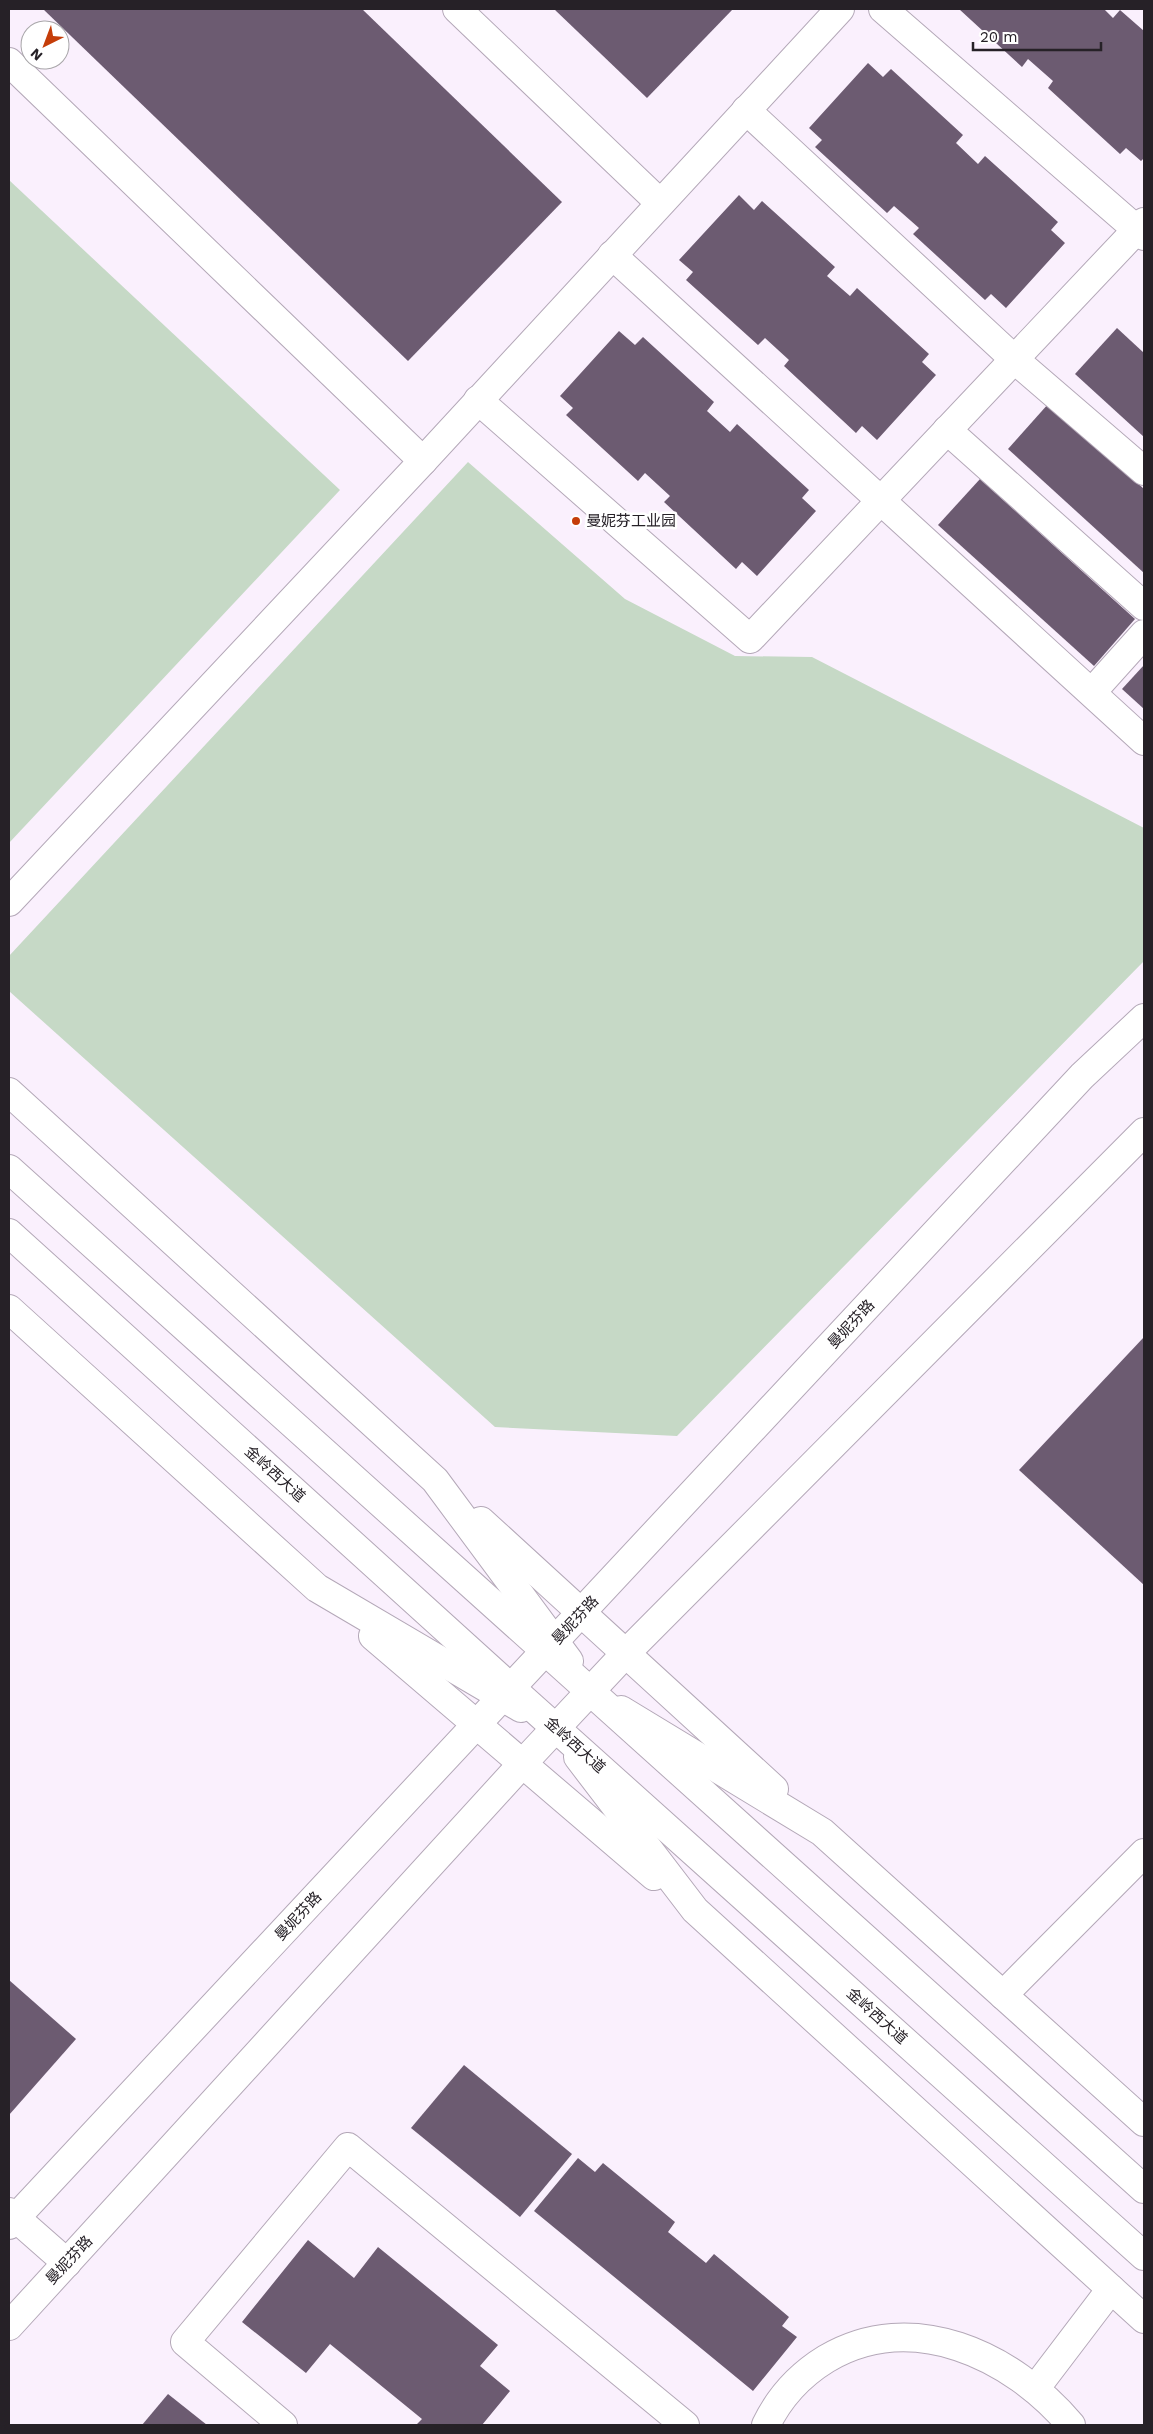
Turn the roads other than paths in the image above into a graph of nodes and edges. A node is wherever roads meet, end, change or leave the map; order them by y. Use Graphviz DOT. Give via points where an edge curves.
graph roads {
  1 [pos="457,9"];
  2 [pos="840,9"];
  3 [pos="883,9"];
  4 [pos="9,62"];
  5 [pos="746,110"];
  6 [pos="660,204"];
  7 [pos="1142,229"];
  8 [pos="612,255"];
  9 [pos="1014,359"];
  10 [pos="478,400"];
  11 [pos="947,430"];
  12 [pos="422,461"];
  13 [pos="1144,471"];
  14 [pos="882,500"];
  15 [pos="1144,606"];
  16 [pos="1144,634"];
  17 [pos="1092,692"];
  18 [pos="1144,741"];
  19 [pos="9,902"];
  20 [pos="1144,1018"];
  21 [pos="9,1092"];
  22 [pos="1144,1132"];
  23 [pos="9,1169"];
  24 [pos="9,1233"];
  25 [pos="9,1309"];
  26 [pos="436,1480"];
  27 [pos="316,1588"];
  28 [pos="581,1613"];
  29 [pos="550,1646"];
  30 [pos="626,1654"];
  31 [pos="507,1692"];
  32 [pos="591,1692"];
  33 [pos="476,1724"];
  34 [pos="556,1728"];
  35 [pos="523,1763"];
  36 [pos="822,1832"];
  37 [pos="1144,1853"];
  38 [pos="695,1910"];
  39 [pos="1003,1995"];
  40 [pos="1144,2122"];
  41 [pos="1144,2189"];
  42 [pos="11,2218"];
  43 [pos="1144,2256"];
  44 [pos="66,2263"];
  45 [pos="1111,2289"];
  46 [pos="1144,2319"];
  47 [pos="9,2326"];
  48 [pos="1035,2389"];
  49 [pos="283,2425"];
  50 [pos="685,2425"];
  51 [pos="766,2425"];
  52 [pos="1071,2425"];
  1 -- 6 [label="street"];
  2 -- 5 [label="street"];
  3 -- 7 [label="street"];
  4 -- 12 [label="street"];
  5 -- 6 [label="street"];
  5 -- 9 [label="street"];
  6 -- 8 [label="street"];
  7 -- 9 [label="street"];
  8 -- 10 [label="street"];
  8 -- 14 [label="street"];
  9 -- 11 [label="street"];
  9 -- 13 [label="street"];
  10 -- 12 [label="street"];
  10 -- 14 [label="street" via="750,639"];
  11 -- 14 [label="street"];
  11 -- 15 [label="street"];
  12 -- 19 [label="street"];
  14 -- 17 [label="street"];
  16 -- 17 [label="street"];
  17 -- 18 [label="street"];
  20 -- 28 [label="street, 曼妮芬路" via="1082,1076"];
  21 -- 26 [label="street"];
  22 -- 30 [label="street, 曼妮芬路"];
  23 -- 29 [label="street"];
  24 -- 31 [label="street, 金岭西大道"];
  25 -- 27 [label="street"];
  26 -- 28 [label="street"];
  26 -- 29 [label="street"];
  27 -- 31 [label="street"];
  27 -- 33 [label="street"];
  28 -- 29 [label="street, 曼妮芬路"];
  28 -- 30 [label="street"];
  29 -- 31 [label="street, 曼妮芬路"];
  29 -- 32 [label="street"];
  30 -- 32 [label="street, 曼妮芬路"];
  30 -- 36 [label="street"];
  31 -- 33 [label="street, 曼妮芬路"];
  31 -- 34 [label="street, 金岭西大道"];
  32 -- 34 [label="street, 曼妮芬路"];
  32 -- 36 [label="street"];
  32 -- 41 [label="street"];
  33 -- 35 [label="street"];
  33 -- 42 [label="street, 曼妮芬路"];
  34 -- 35 [label="street, 曼妮芬路"];
  34 -- 38 [label="street"];
  34 -- 43 [label="street, 金岭西大道"];
  35 -- 38 [label="street"];
  35 -- 44 [label="street, 曼妮芬路"];
  36 -- 39 [label="street"];
  37 -- 39 [label="street"];
  38 -- 45 [label="street"];
  39 -- 40 [label="street"];
  42 -- 44 [label="street"];
  44 -- 47 [label="street, 曼妮芬路"];
  45 -- 46 [label="street"];
  45 -- 48 [label="street"];
  48 -- 51 [label="street" via="1002,2366 929,2338 899,2336 868,2340 840,2350 814,2366 791,2387"];
  48 -- 52 [label="street"];
  49 -- 50 [label="street" via="185,2342 348,2147"];
}
